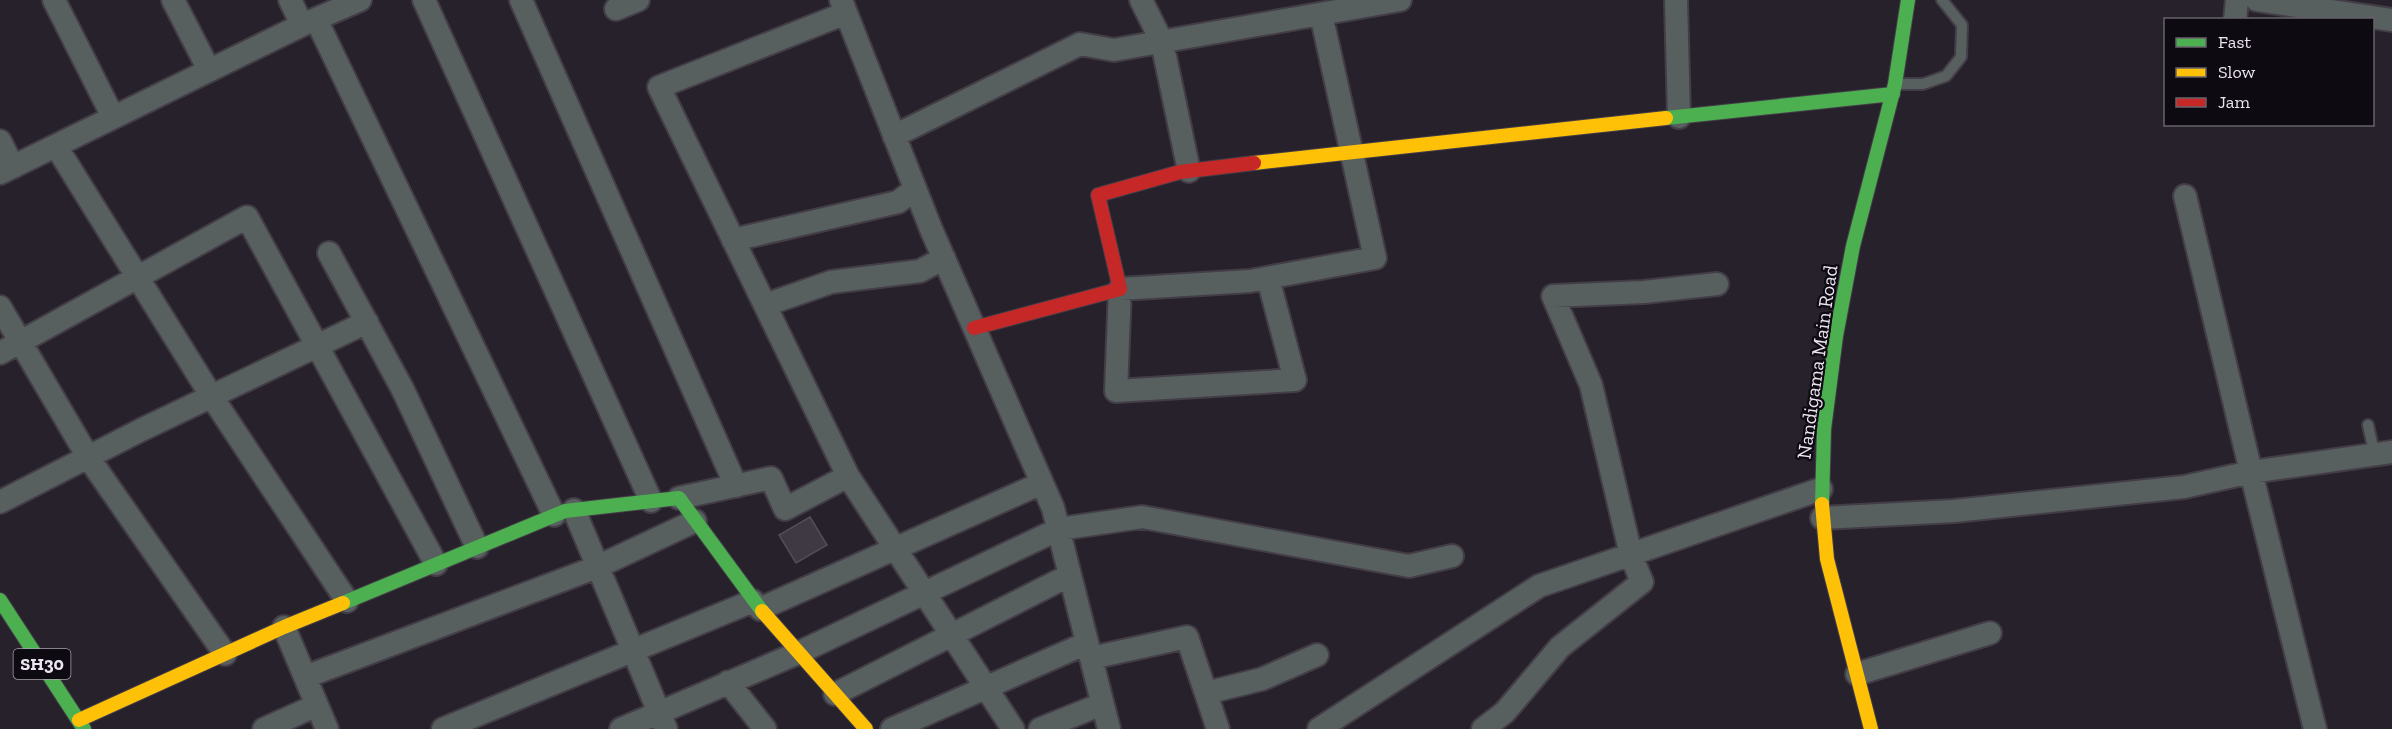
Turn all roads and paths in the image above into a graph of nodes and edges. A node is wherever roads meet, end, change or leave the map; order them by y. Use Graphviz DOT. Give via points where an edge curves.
graph roads {
  1 [pos="54,0"];
  2 [pos="173,0"];
  3 [pos="290,0"];
  4 [pos="360,0"];
  5 [pos="424,0"];
  6 [pos="521,0"];
  7 [pos="638,0"];
  8 [pos="1141,0"];
  9 [pos="1400,0"];
  10 [pos="1676,0"];
  11 [pos="1908,0"];
  12 [pos="1942,0"];
  13 [pos="2237,0"];
  14 [pos="2257,0"];
  15 [pos="843,6"];
  16 [pos="616,9"];
  17 [pos="1321,14"];
  18 [pos="2235,18"];
  19 [pos="2392,20"];
  20 [pos="309,22"];
  21 [pos="1162,42"];
  22 [pos="209,70"];
  23 [pos="1894,89"];
  24 [pos="113,117"];
  25 [pos="1679,117"];
  26 [pos="894,136"];
  27 [pos="0,141"];
  28 [pos="56,146"];
  29 [pos="1352,151"];
  30 [pos="7,170"];
  31 [pos="1189,171"];
  32 [pos="915,189"];
  33 [pos="2186,196"];
  34 [pos="734,240"];
  35 [pos="329,253"];
  36 [pos="944,258"];
  37 [pos="138,278"];
  38 [pos="1268,278"];
  39 [pos="1717,285"];
  40 [pos="1120,289"];
  41 [pos="765,304"];
  42 [pos="0,307"];
  43 [pos="367,322"];
  44 [pos="974,328"];
  45 [pos="21,343"];
  46 [pos="318,346"];
  47 [pos="0,353"];
  48 [pos="212,397"];
  49 [pos="2368,425"];
  50 [pos="2384,454"];
  51 [pos="88,457"];
  52 [pos="2251,472"];
  53 [pos="849,476"];
  54 [pos="1042,483"];
  55 [pos="736,486"];
  56 [pos="1821,489"];
  57 [pos="679,498"];
  58 [pos="651,501"];
  59 [pos="0,502"];
  60 [pos="564,512"];
  61 [pos="1821,518"];
  62 [pos="695,521"];
  63 [pos="1059,529"];
  64 [pos="477,547"];
  65 [pos="895,549"];
  66 [pos="1631,555"];
  67 [pos="1452,556"];
  68 [pos="436,564"];
  69 [pos="597,567"];
  70 [pos="1070,575"];
  71 [pos="924,594"];
  72 [pos="0,600"];
  73 [pos="347,601"];
  74 [pos="756,605"];
  75 [pos="284,627"];
  76 [pos="1990,633"];
  77 [pos="951,635"];
  78 [pos="633,650"];
  79 [pos="1089,650"];
  80 [pos="798,653"];
  81 [pos="225,654"];
  82 [pos="1317,655"];
  83 [pos="1857,674"];
  84 [pos="305,677"];
  85 [pos="728,682"];
  86 [pos="986,688"];
  87 [pos="1206,693"];
  88 [pos="834,694"];
  89 [pos="1102,704"];
  90 [pos="317,705"];
  91 [pos="663,720"];
  92 [pos="81,725"];
  93 [pos="264,729"];
  94 [pos="327,729"];
  95 [pos="443,729"];
  96 [pos="621,729"];
  97 [pos="765,729"];
  98 [pos="866,729"];
  99 [pos="892,729"];
  100 [pos="1013,729"];
  101 [pos="1040,729"];
  102 [pos="1109,729"];
  103 [pos="1218,729"];
  104 [pos="1319,729"];
  105 [pos="1483,729"];
  106 [pos="1871,729"];
  107 [pos="2315,729"];
  1 -- 24 [label="street"];
  2 -- 22 [label="street"];
  3 -- 20 [label="street"];
  4 -- 20 [label="street"];
  5 -- 58 [label="street"];
  6 -- 55 [label="street"];
  7 -- 16 [label="street"];
  8 -- 21 [label="street"];
  9 -- 17 [label="street"];
  10 -- 25 [label="street"];
  11 -- 23 [label="street, Nandigama Main Road"];
  12 -- 23 [label="lane" via="1962,25 1961,57 1946,76"];
  13 -- 18 [label="street"];
  14 -- 19 [label="street"];
  15 -- 26 [label="street"];
  15 -- 34 [label="street" via="659,87"];
  17 -- 21 [label="street"];
  17 -- 29 [label="street"];
  20 -- 22 [label="street"];
  20 -- 60 [label="street"];
  21 -- 26 [label="street" via="1114,50 1080,44"];
  21 -- 31 [label="street"];
  22 -- 24 [label="street"];
  23 -- 25 [label="street"];
  23 -- 56 [label="street, Nandigama Main Road" via="1853,246 1836,336"];
  24 -- 28 [label="street"];
  25 -- 29 [label="street"];
  26 -- 32 [label="street"];
  27 -- 30 [label="street"];
  28 -- 30 [label="street"];
  28 -- 37 [label="street"];
  29 -- 31 [label="street"];
  29 -- 38 [label="street" via="1375,258"];
  31 -- 40 [label="street" via="1098,195"];
  32 -- 34 [label="street" via="898,202"];
  32 -- 36 [label="street"];
  33 -- 52 [label="street"];
  34 -- 41 [label="street"];
  35 -- 43 [label="street"];
  36 -- 41 [label="street" via="920,271 831,282"];
  36 -- 44 [label="street"];
  37 -- 45 [label="street"];
  37 -- 46 [label="street" via="247,217"];
  37 -- 48 [label="street"];
  38 -- 40 [label="street"];
  38 -- 40 [label="street" via="1295,380 1116,392"];
  39 -- 66 [label="street" via="1553,296 1591,385"];
  40 -- 44 [label="street"];
  41 -- 53 [label="street"];
  42 -- 45 [label="street"];
  43 -- 46 [label="street"];
  43 -- 64 [label="street"];
  44 -- 54 [label="street"];
  45 -- 47 [label="street"];
  45 -- 51 [label="street"];
  46 -- 48 [label="street"];
  46 -- 68 [label="street"];
  48 -- 51 [label="street"];
  48 -- 73 [label="street"];
  49 -- 50 [label="lane"];
  50 -- 52 [label="street"];
  51 -- 59 [label="street"];
  51 -- 81 [label="street"];
  52 -- 61 [label="street" via="2184,487 1954,511"];
  52 -- 107 [label="street"];
  53 -- 55 [label="street" via="785,509 771,478"];
  53 -- 65 [label="street"];
  54 -- 63 [label="street"];
  54 -- 65 [label="street"];
  55 -- 57 [label="street"];
  56 -- 61 [label="street, Nandigama Main Road"];
  56 -- 66 [label="street"];
  57 -- 58 [label="street"];
  57 -- 62 [label="street"];
  58 -- 60 [label="street"];
  60 -- 64 [label="street"];
  60 -- 69 [label="street"];
  61 -- 83 [label="street, Nandigama Main Road" via="1827,559"];
  62 -- 69 [label="street"];
  62 -- 74 [label="street"];
  63 -- 67 [label="street" via="1142,517 1409,566"];
  63 -- 70 [label="street"];
  63 -- 71 [label="street"];
  64 -- 68 [label="street"];
  65 -- 71 [label="street"];
  65 -- 74 [label="street"];
  66 -- 104 [label="street" via="1539,586"];
  66 -- 105 [label="street" via="1642,582 1560,647 1505,712"];
  68 -- 73 [label="street"];
  69 -- 78 [label="street"];
  69 -- 84 [label="street"];
  70 -- 77 [label="street"];
  70 -- 79 [label="street"];
  71 -- 77 [label="street"];
  71 -- 80 [label="street"];
  72 -- 92 [label="street, SH30"];
  73 -- 75 [label="street"];
  74 -- 78 [label="street"];
  74 -- 80 [label="street"];
  75 -- 81 [label="street"];
  75 -- 84 [label="street"];
  76 -- 83 [label="street"];
  77 -- 86 [label="street"];
  77 -- 88 [label="street"];
  78 -- 91 [label="street"];
  78 -- 95 [label="street"];
  79 -- 86 [label="street"];
  79 -- 87 [label="street" via="1187,637"];
  79 -- 89 [label="street"];
  80 -- 85 [label="street"];
  80 -- 88 [label="street"];
  81 -- 92 [label="street"];
  82 -- 87 [label="street" via="1262,678"];
  83 -- 106 [label="street, Nandigama Main Road"];
  84 -- 90 [label="street"];
  85 -- 91 [label="street"];
  85 -- 97 [label="street"];
  86 -- 99 [label="street"];
  86 -- 100 [label="street"];
  87 -- 103 [label="street"];
  88 -- 98 [label="street"];
  89 -- 101 [label="street"];
  89 -- 102 [label="street"];
  90 -- 93 [label="street"];
  90 -- 94 [label="street"];
  91 -- 96 [label="street"];
}
